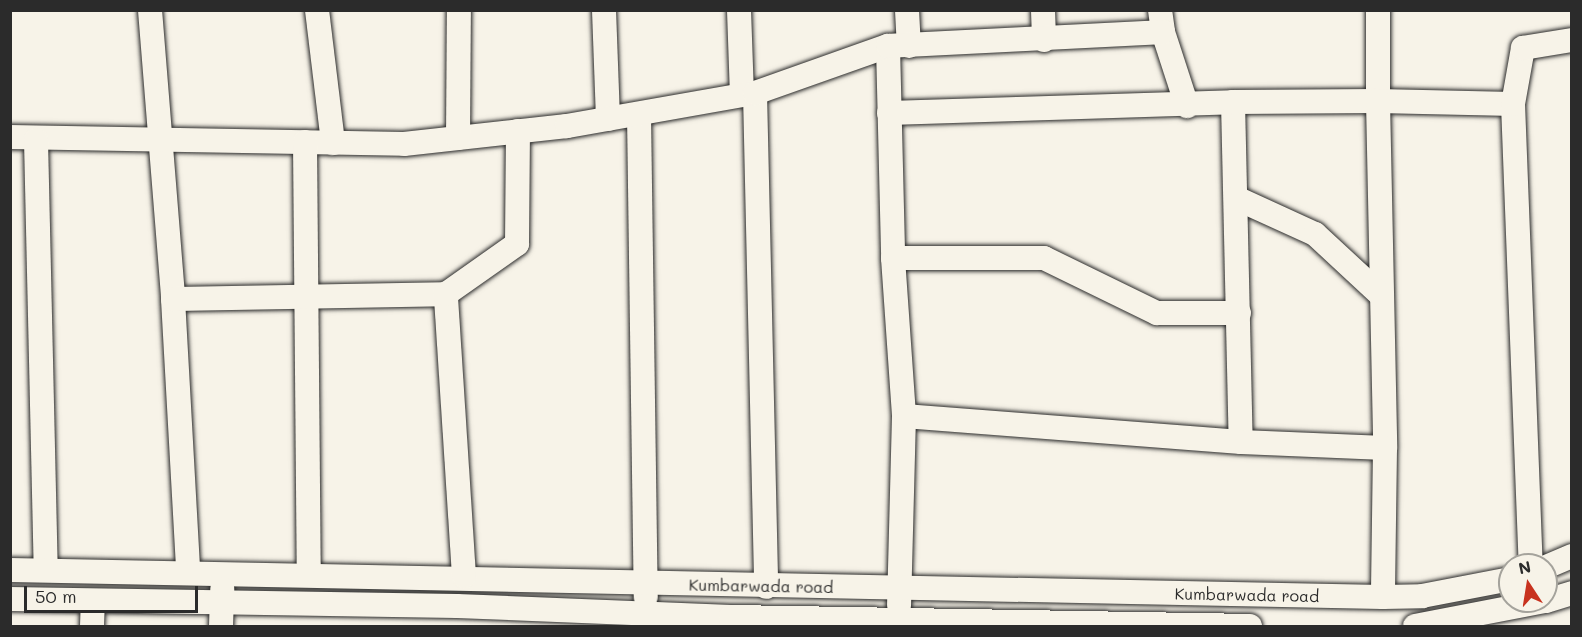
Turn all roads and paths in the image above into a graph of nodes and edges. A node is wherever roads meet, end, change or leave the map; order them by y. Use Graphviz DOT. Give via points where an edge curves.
graph roads {
  1 [pos="150,10"];
  2 [pos="317,10"];
  3 [pos="459,10"];
  4 [pos="604,10"];
  5 [pos="739,10"];
  6 [pos="907,10"];
  7 [pos="1043,10"];
  8 [pos="1378,10"];
  9 [pos="1161,21"];
  10 [pos="1044,40"];
  11 [pos="1572,40"];
  12 [pos="899,46"];
  13 [pos="749,94"];
  14 [pos="1378,101"];
  15 [pos="1233,102"];
  16 [pos="1513,104"];
  17 [pos="1187,106"];
  18 [pos="889,113"];
  19 [pos="639,114"];
  20 [pos="608,119"];
  21 [pos="518,131"];
  22 [pos="10,137"];
  23 [pos="458,138"];
  24 [pos="36,140"];
  25 [pos="158,141"];
  26 [pos="305,142"];
  27 [pos="333,142"];
  28 [pos="1236,198"];
  29 [pos="893,258"];
  30 [pos="446,294"];
  31 [pos="1382,296"];
  32 [pos="173,299"];
  33 [pos="307,299"];
  34 [pos="1239,313"];
  35 [pos="904,416"];
  36 [pos="1241,442"];
  37 [pos="1385,448"];
  38 [pos="1531,553"];
  39 [pos="1572,556"];
  40 [pos="1558,562"];
  41 [pos="10,570"];
  42 [pos="46,570"];
  43 [pos="188,571"];
  44 [pos="222,571"];
  45 [pos="309,574"];
  46 [pos="464,576"];
  47 [pos="1498,581"];
  48 [pos="645,583"];
  49 [pos="766,586"];
  50 [pos="900,589"];
  51 [pos="1383,597"];
  52 [pos="10,599"];
  53 [pos="93,601"];
  54 [pos="1498,610"];
  55 [pos="222,615"];
  56 [pos="646,619"];
  57 [pos="898,623"];
  58 [pos="1233,626"];
  59 [pos="92,627"];
  60 [pos="1250,627"];
  61 [pos="1415,627"];
  1 -- 25 [label="street"];
  2 -- 27 [label="street"];
  3 -- 23 [label="street"];
  4 -- 20 [label="street"];
  5 -- 13 [label="street"];
  6 -- 12 [label="street"];
  7 -- 10 [label="street"];
  8 -- 14 [label="street"];
  9 -- 10 [label="street"];
  9 -- 17 [label="street"];
  10 -- 12 [label="street"];
  11 -- 16 [label="street" via="1523,48"];
  12 -- 13 [label="street"];
  12 -- 18 [label="street"];
  13 -- 19 [label="street"];
  13 -- 49 [label="street"];
  14 -- 15 [label="street"];
  14 -- 16 [label="street"];
  14 -- 31 [label="street"];
  15 -- 17 [label="street"];
  15 -- 28 [label="street"];
  16 -- 38 [label="street"];
  17 -- 18 [label="street"];
  18 -- 29 [label="street"];
  19 -- 20 [label="street"];
  19 -- 48 [label="street"];
  20 -- 21 [label="street"];
  21 -- 23 [label="street"];
  21 -- 30 [label="street" via="517,244"];
  22 -- 24 [label="street"];
  23 -- 27 [label="street" via="404,144"];
  24 -- 25 [label="street"];
  24 -- 42 [label="street"];
  25 -- 26 [label="street"];
  25 -- 32 [label="street"];
  26 -- 27 [label="street"];
  26 -- 33 [label="street"];
  28 -- 31 [label="street" via="1315,234"];
  28 -- 34 [label="street"];
  29 -- 34 [label="street" via="1044,258 1157,313"];
  29 -- 35 [label="street"];
  30 -- 33 [label="street"];
  30 -- 46 [label="street"];
  31 -- 37 [label="street"];
  32 -- 33 [label="street"];
  32 -- 43 [label="street"];
  33 -- 45 [label="street"];
  34 -- 36 [label="street"];
  35 -- 36 [label="street"];
  35 -- 50 [label="street"];
  36 -- 37 [label="street"];
  37 -- 51 [label="street"];
  39 -- 40 [label="street"];
  41 -- 42 [label="street, Kumbarwada road"];
  42 -- 43 [label="street, Kumbarwada road"];
  43 -- 44 [label="street, Kumbarwada road"];
  44 -- 45 [label="street, Kumbarwada road"];
  44 -- 55 [label="street"];
  45 -- 46 [label="street, Kumbarwada road"];
  46 -- 48 [label="street, Kumbarwada road"];
  47 -- 51 [label="street, Kumbarwada road" via="1422,596"];
  48 -- 49 [label="street, Kumbarwada road"];
  48 -- 56 [label="street"];
  49 -- 50 [label="street, Kumbarwada road"];
  50 -- 51 [label="street, Kumbarwada road"];
  50 -- 57 [label="street"];
  52 -- 53 [label="street, Kumbarwada road"];
  53 -- 55 [label="street, Kumbarwada road"];
  53 -- 59 [label="street"];
  54 -- 61 [label="street"];
  55 -- 56 [label="street, Kumbarwada road"];
  56 -- 57 [label="street, Kumbarwada road"];
  57 -- 58 [label="street, Kumbarwada road"];
  58 -- 60 [label="street, Kumbarwada road"];
}
